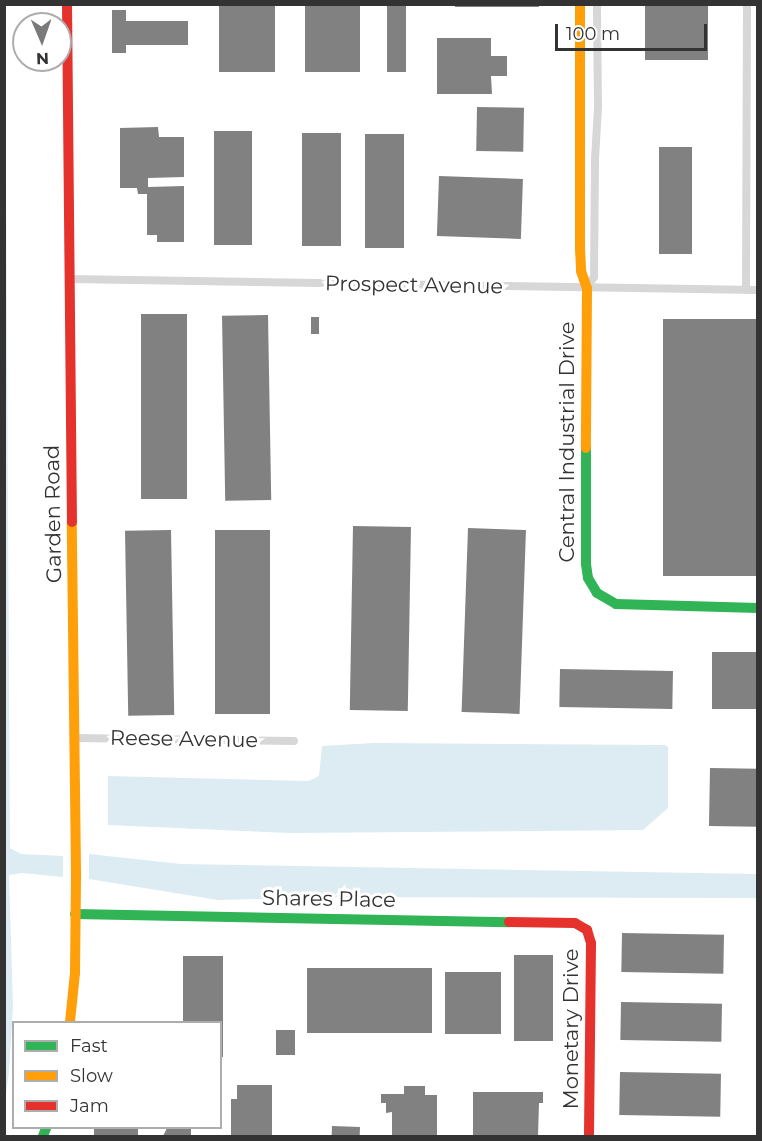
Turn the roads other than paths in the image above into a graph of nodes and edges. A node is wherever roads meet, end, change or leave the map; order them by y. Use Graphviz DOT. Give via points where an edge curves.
graph roads {
  1 [pos="68,4"];
  2 [pos="580,4"];
  3 [pos="597,4"];
  4 [pos="747,4"];
  5 [pos="70,279"];
  6 [pos="587,288"];
  7 [pos="746,290"];
  8 [pos="758,290"];
  9 [pos="758,608"];
  10 [pos="75,738"];
  11 [pos="294,741"];
  12 [pos="75,914"];
  13 [pos="581,925"];
  14 [pos="70,1021"];
  15 [pos="590,1137"];
  1 -- 5 [label="street, Garden Road"];
  2 -- 6 [label="street, Central Industrial Drive" via="580,249"];
  3 -- 6 [label="street, Central Industrial Drive" via="594,277"];
  4 -- 7 [label="street"];
  5 -- 6 [label="street, Prospect Avenue"];
  5 -- 10 [label="street, Garden Road"];
  6 -- 7 [label="street, Prospect Avenue"];
  6 -- 9 [label="street, Central Industrial Drive" via="588,578 597,593 609,602 624,605"];
  7 -- 8 [label="street, Prospect Avenue"];
  10 -- 11 [label="street, Reese Avenue"];
  10 -- 12 [label="street, Garden Road"];
  12 -- 13 [label="street, Shares Place"];
  12 -- 14 [label="street, Garden Road"];
  13 -- 15 [label="street, Monetary Drive" via="591,943"];
}
